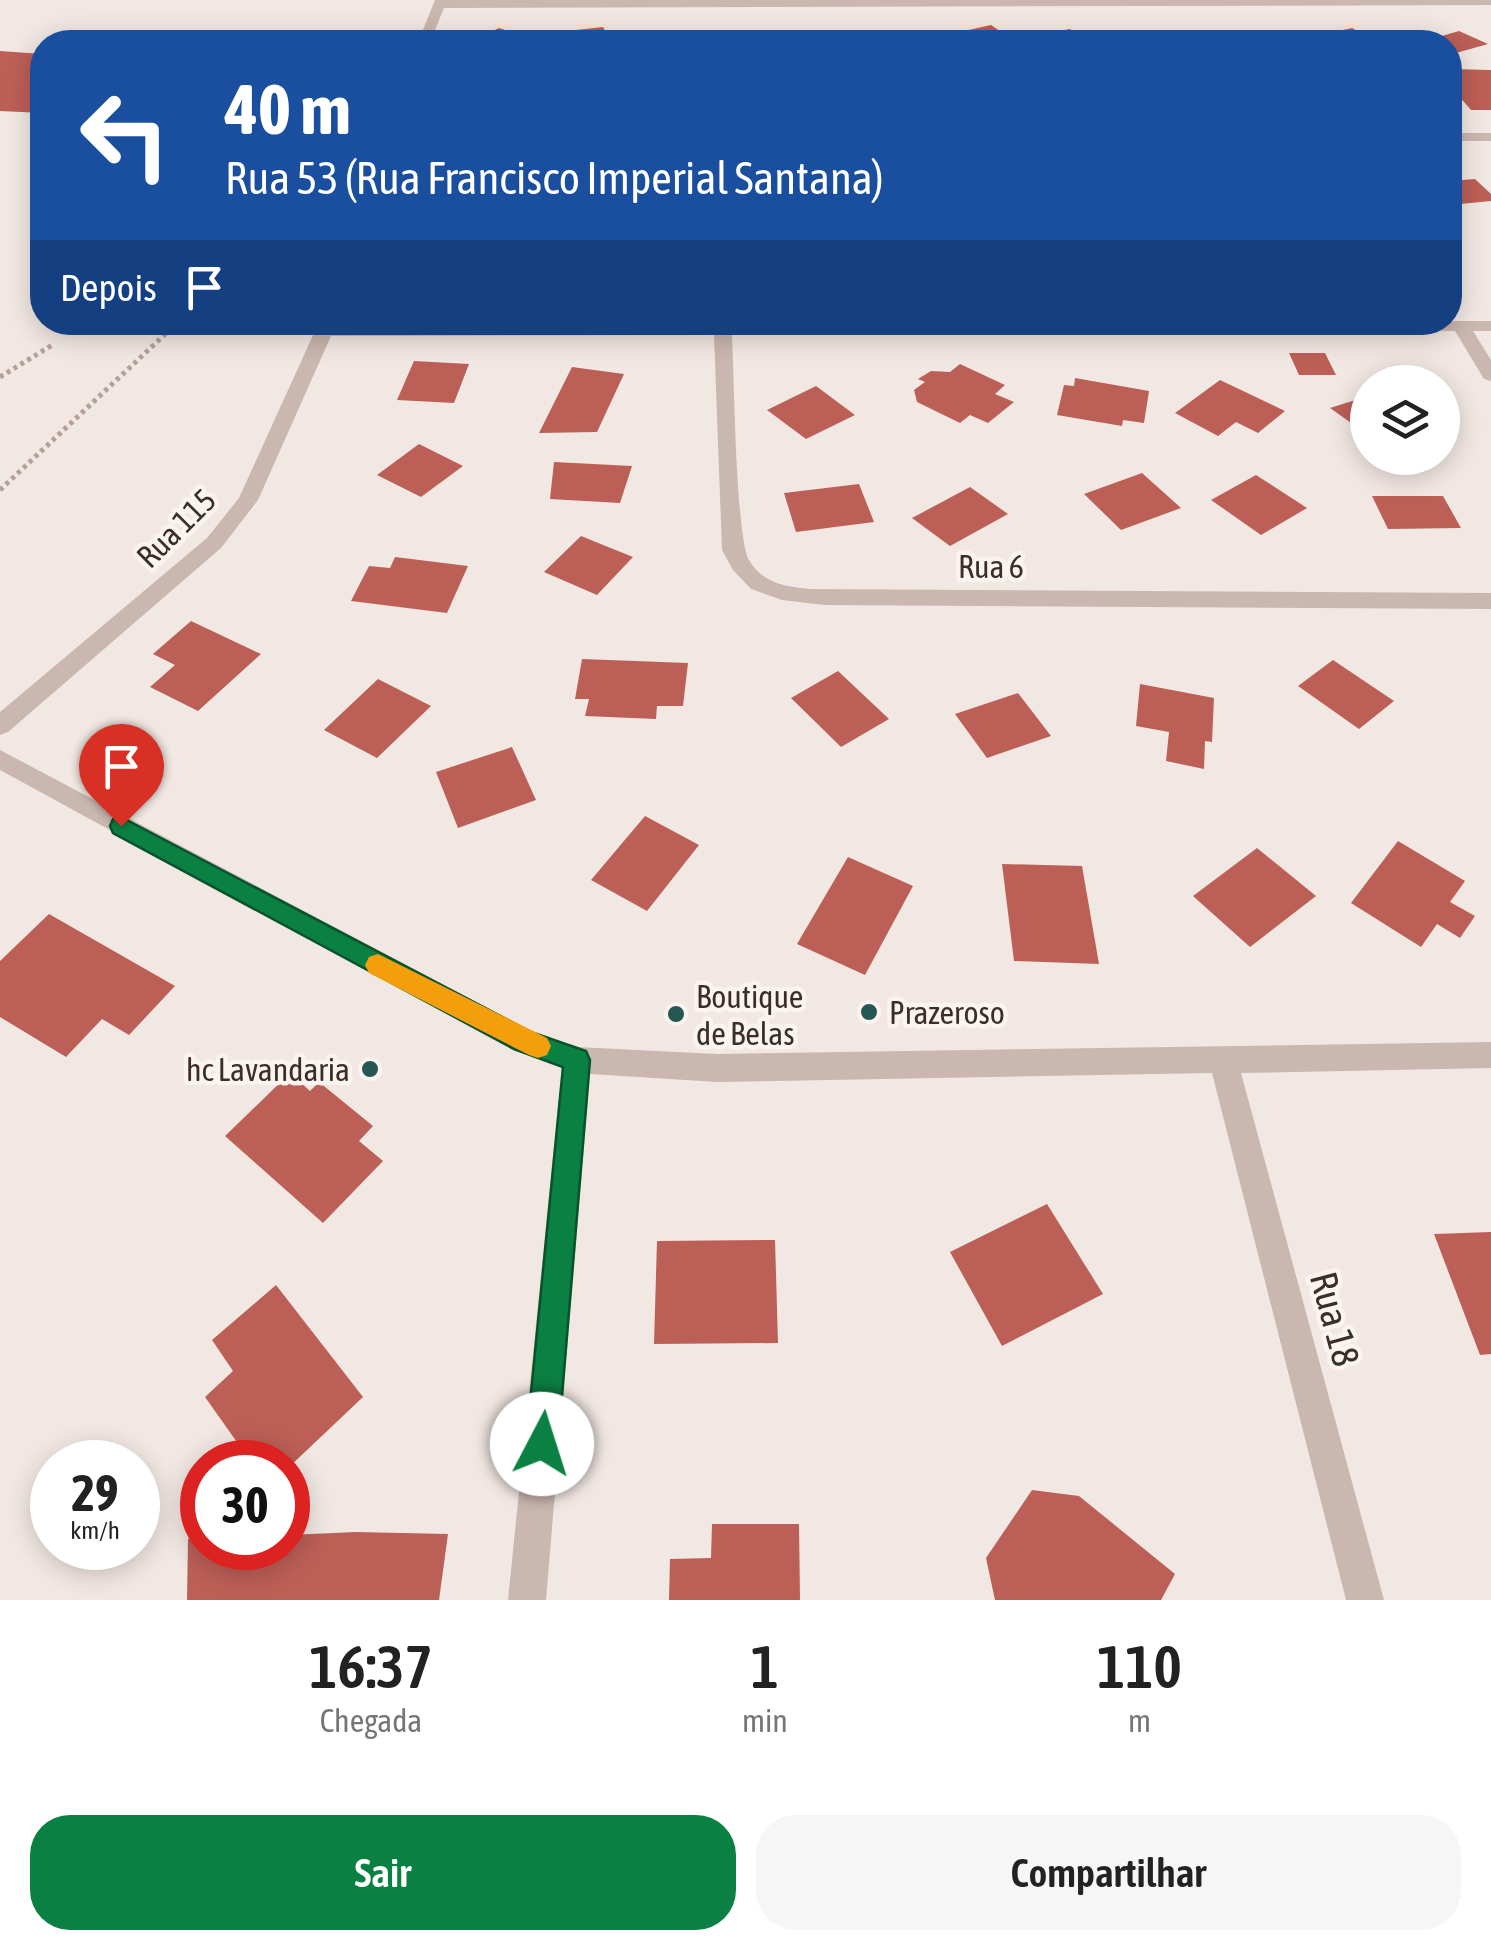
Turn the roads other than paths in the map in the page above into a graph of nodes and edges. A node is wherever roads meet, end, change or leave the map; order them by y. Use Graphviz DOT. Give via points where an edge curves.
graph roads {
  1 [pos="1491,1"];
  2 [pos="440,2"];
  3 [pos="429,30"];
  4 [pos="1462,137"];
  5 [pos="1491,137"];
  6 [pos="1462,326"];
  7 [pos="1491,326"];
  8 [pos="1462,328"];
  9 [pos="323,335"];
  10 [pos="724,335"];
  11 [pos="1491,375"];
  12 [pos="1491,601"];
  13 [pos="0,726"];
  14 [pos="0,759"];
  15 [pos="1491,1055"];
  16 [pos="1223,1059"];
  17 [pos="577,1060"];
  18 [pos="527,1600"];
  19 [pos="1365,1600"];
  1 -- 2 [label="street"];
  2 -- 3 [label="street"];
  4 -- 5 [label="street"];
  6 -- 7 [label="street"];
  8 -- 11 [label="street"];
  9 -- 13 [label="street, Rua 115" via="248,500 214,542"];
  10 -- 12 [label="street, Rua 6" via="733,550 741,570 788,596"];
  14 -- 17 [label="street" via="523,1041"];
  15 -- 16 [label="street"];
  16 -- 17 [label="street" via="718,1068"];
  16 -- 19 [label="street, Rua 18"];
  17 -- 18 [label="street"];
}
